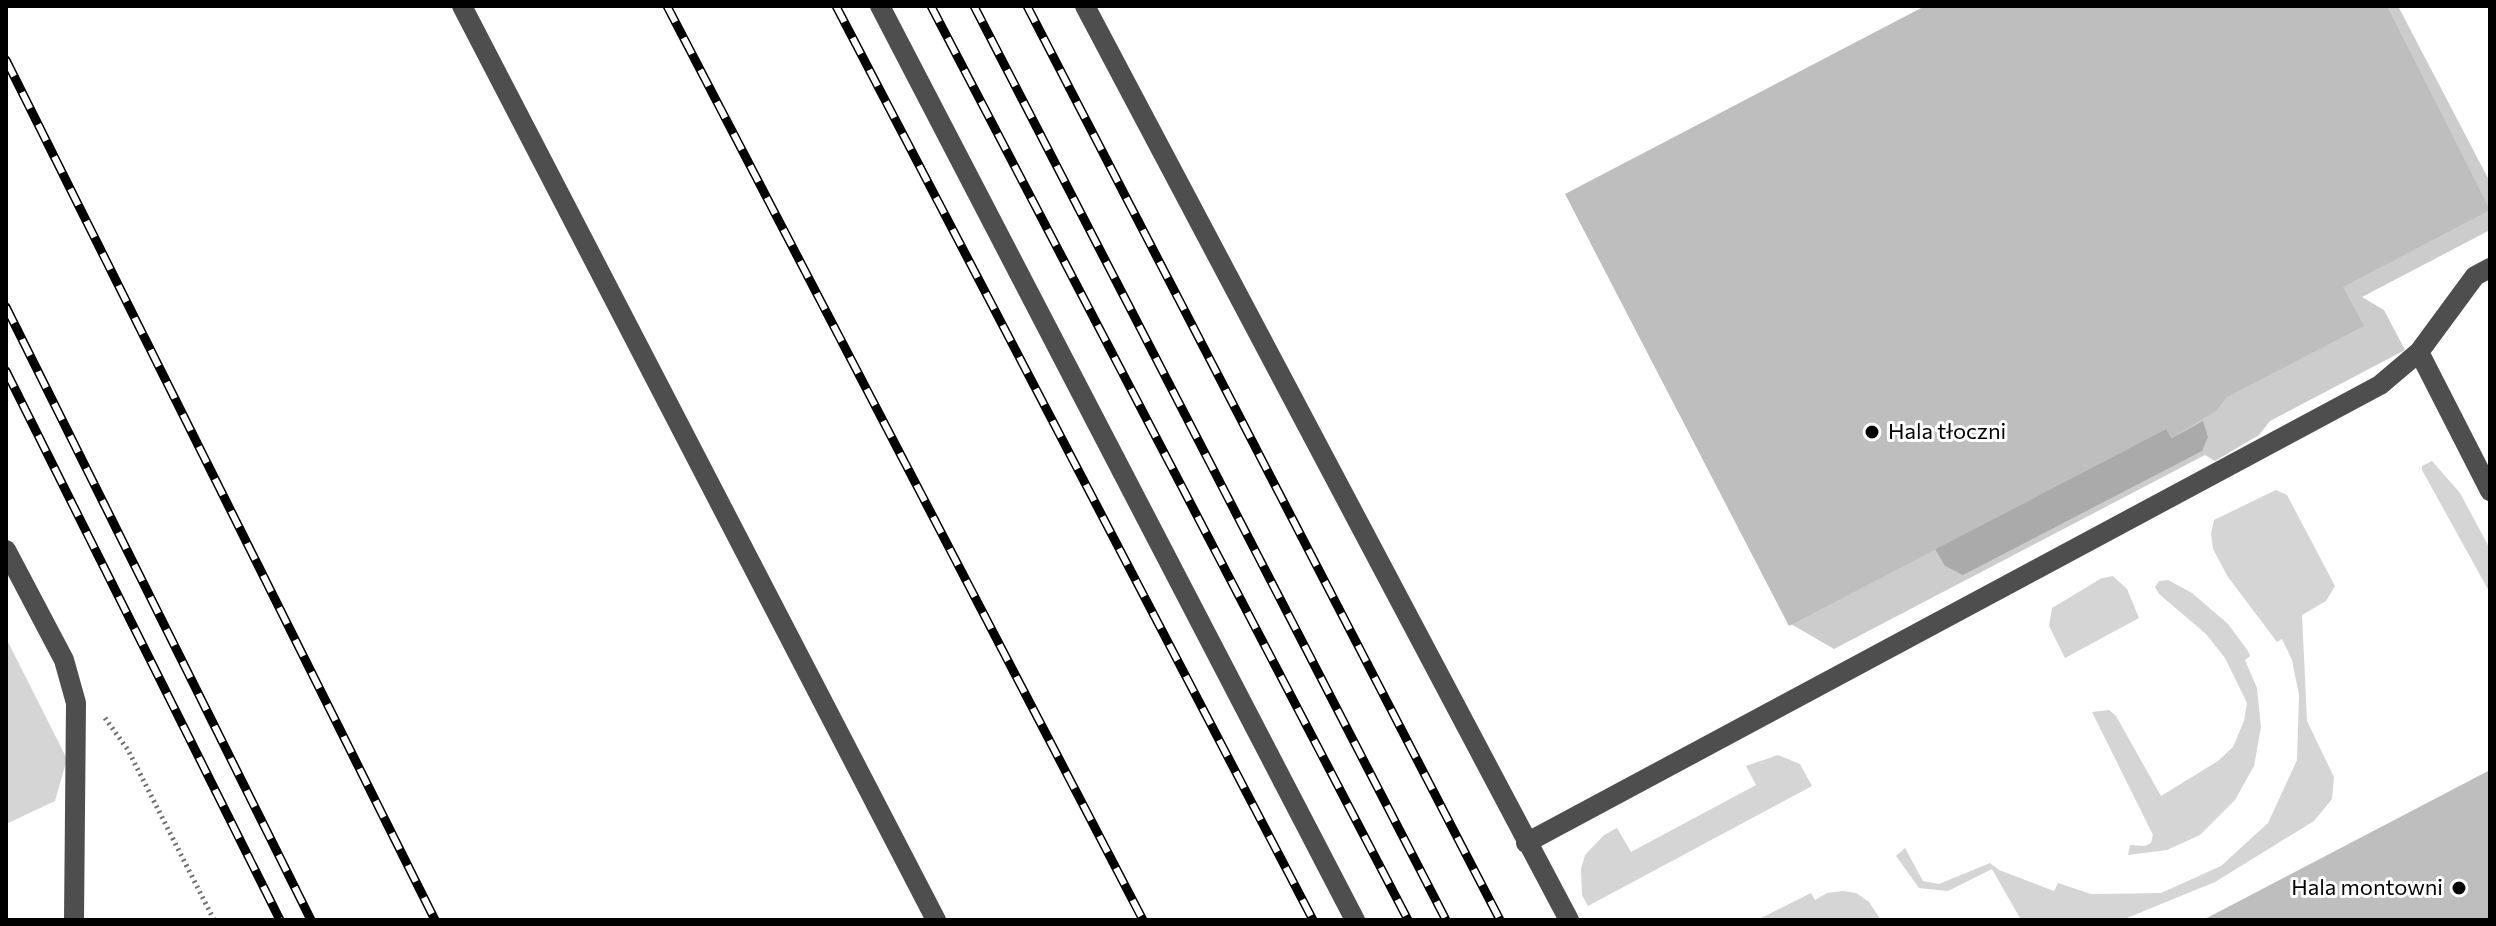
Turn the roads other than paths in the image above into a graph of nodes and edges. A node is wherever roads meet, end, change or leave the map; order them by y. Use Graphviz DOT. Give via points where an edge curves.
graph roads {
  1 [pos="462,6"];
  2 [pos="880,6"];
  3 [pos="1085,6"];
  4 [pos="2490,268"];
  5 [pos="2419,352"];
  6 [pos="2490,491"];
  7 [pos="6,550"];
  8 [pos="1526,843"];
  9 [pos="74,920"];
  10 [pos="936,920"];
  11 [pos="1355,920"];
  12 [pos="1569,920"];
  1 -- 10 [label="lane"];
  2 -- 11 [label="lane"];
  3 -- 8 [label="lane"];
  4 -- 5 [label="lane" via="2475,276"];
  5 -- 6 [label="lane"];
  5 -- 8 [label="lane" via="2380,385"];
  7 -- 9 [label="lane" via="64,660 76,703"];
  8 -- 12 [label="lane"];
}
